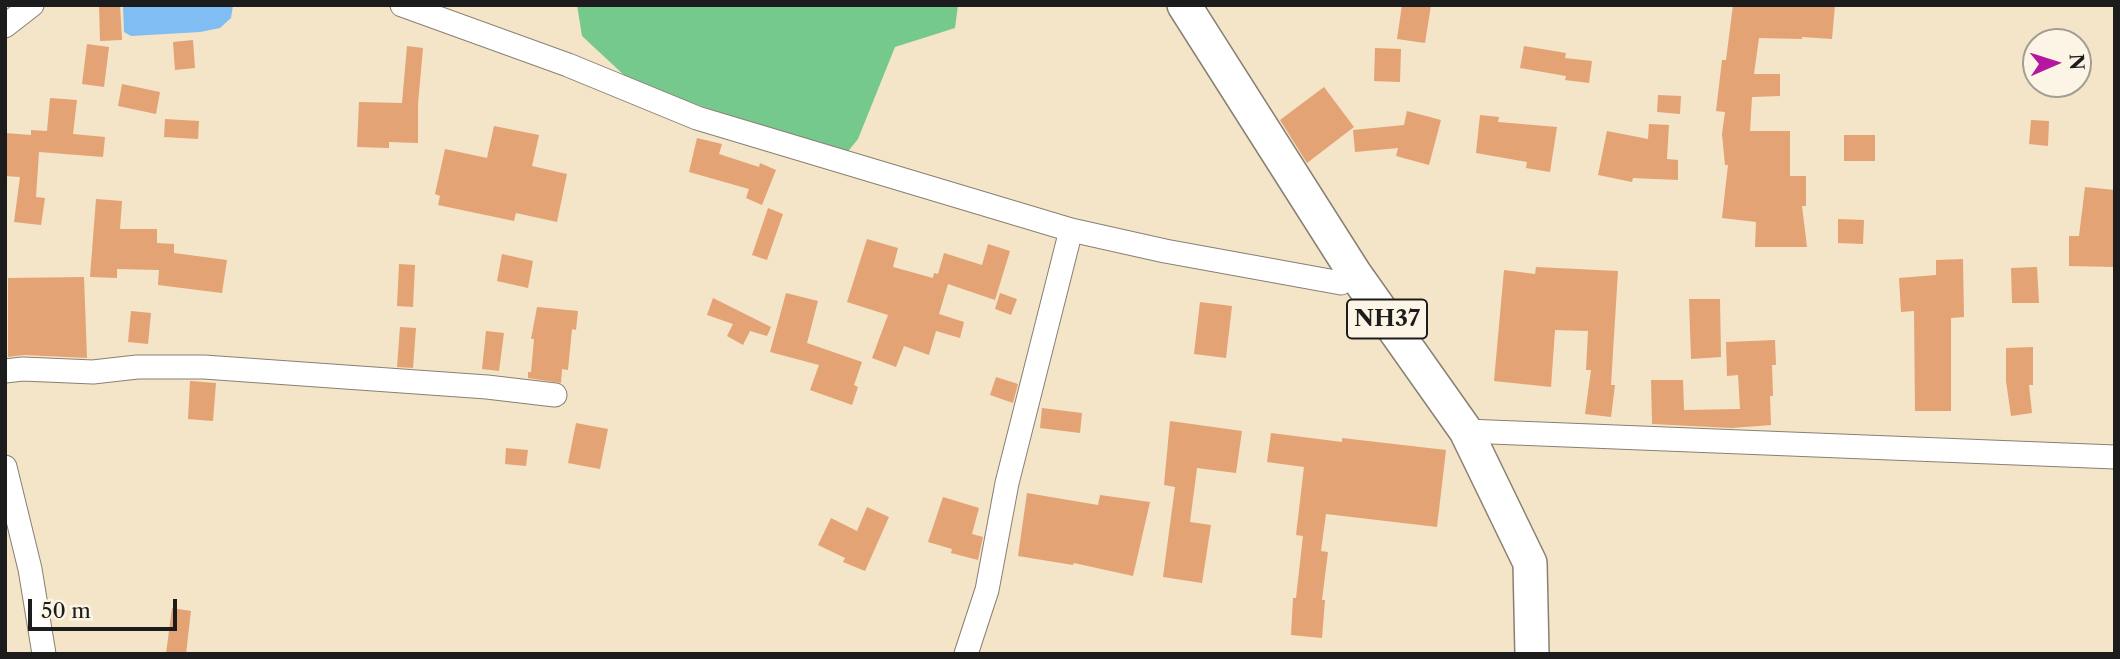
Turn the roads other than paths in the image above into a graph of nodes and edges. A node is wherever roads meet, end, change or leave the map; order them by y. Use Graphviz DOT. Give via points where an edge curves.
graph roads {
  1 [pos="32,5"];
  2 [pos="402,5"];
  3 [pos="1184,5"];
  4 [pos="5,26"];
  5 [pos="1071,230"];
  6 [pos="1355,274"];
  7 [pos="5,371"];
  8 [pos="555,395"];
  9 [pos="1466,431"];
  10 [pos="2115,457"];
  11 [pos="5,467"];
  12 [pos="44,654"];
  13 [pos="966,654"];
  14 [pos="1532,654"];
  1 -- 4 [label="street"];
  2 -- 5 [label="street" via="697,118"];
  3 -- 6 [label="highway, NH37"];
  5 -- 6 [label="street" via="1341,283"];
  5 -- 13 [label="street" via="1007,483 987,590"];
  6 -- 9 [label="highway, NH37"];
  7 -- 8 [label="street" via="204,367"];
  9 -- 10 [label="street"];
  9 -- 14 [label="highway, NH37" via="1530,563"];
  11 -- 12 [label="street" via="30,569"];
}
